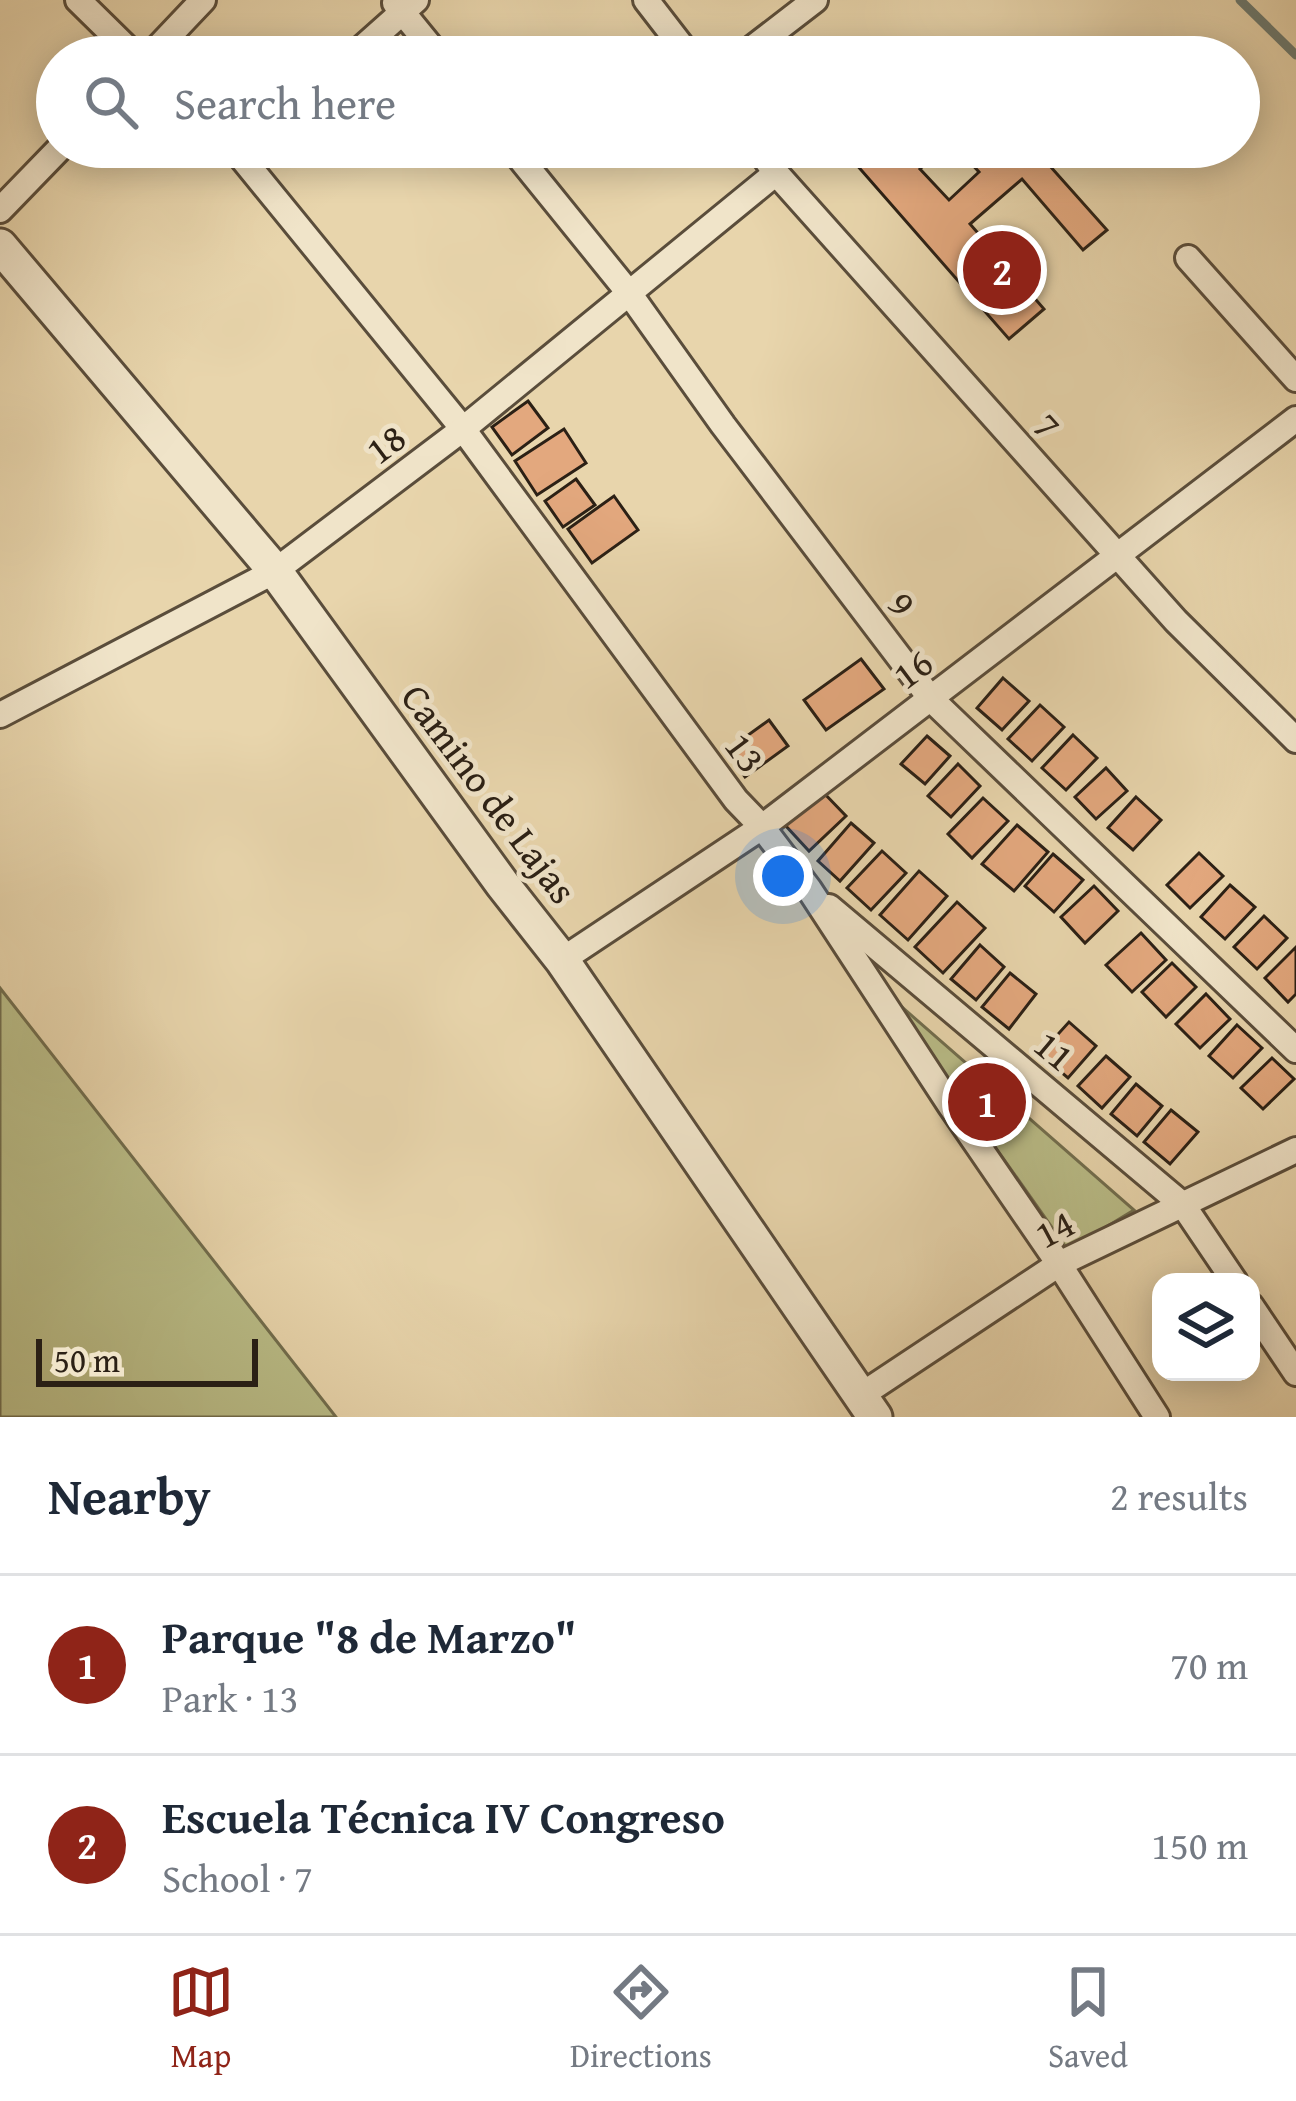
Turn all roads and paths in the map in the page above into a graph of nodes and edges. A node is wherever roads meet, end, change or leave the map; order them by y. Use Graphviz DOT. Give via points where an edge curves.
graph roads {
  1 [pos="78,0"];
  2 [pos="202,0"];
  3 [pos="646,0"];
  4 [pos="815,0"];
  5 [pos="404,4"];
  6 [pos="115,36"];
  7 [pos="169,36"];
  8 [pos="373,36"];
  9 [pos="425,36"];
  10 [pos="674,36"];
  11 [pos="768,36"];
  12 [pos="41,168"];
  13 [pos="256,168"];
  14 [pos="529,168"];
  15 [pos="773,168"];
  16 [pos="776,173"];
  17 [pos="0,210"];
  18 [pos="0,246"];
  19 [pos="1188,258"];
  20 [pos="628,293"];
  21 [pos="1296,379"];
  22 [pos="1296,419"];
  23 [pos="463,429"];
  24 [pos="1117,556"];
  25 [pos="275,571"];
  26 [pos="931,699"];
  27 [pos="0,715"];
  28 [pos="1296,740"];
  29 [pos="762,827"];
  30 [pos="809,889"];
  31 [pos="562,960"];
  32 [pos="1296,1049"];
  33 [pos="1296,1150"];
  34 [pos="1183,1205"];
  35 [pos="1059,1264"];
  36 [pos="1229,1273"];
  37 [pos="1260,1319"];
  38 [pos="1296,1373"];
  39 [pos="868,1406"];
  40 [pos="1156,1417"];
  1 -- 6 [label="street"];
  2 -- 7 [label="street"];
  3 -- 10 [label="street"];
  4 -- 11 [label="street"];
  5 -- 8 [label="street"];
  5 -- 9 [label="street"];
  12 -- 17 [label="street"];
  13 -- 23 [label="street, 13"];
  14 -- 20 [label="street, 9"];
  15 -- 16 [label="street, 7"];
  16 -- 20 [label="street, 18"];
  16 -- 24 [label="street, 7"];
  18 -- 25 [label="street, Camino de Lajas"];
  19 -- 21 [label="street"];
  20 -- 23 [label="street, 18"];
  20 -- 26 [label="street, 9"];
  22 -- 24 [label="street, 16"];
  23 -- 25 [label="street, 18"];
  23 -- 29 [label="street, 13"];
  24 -- 26 [label="street, 16"];
  24 -- 28 [label="street, 7"];
  25 -- 27 [label="street, 18"];
  25 -- 31 [label="street, Camino de Lajas"];
  26 -- 29 [label="street, 16"];
  26 -- 32 [label="street, 9"];
  29 -- 30 [label="street, 13"];
  29 -- 31 [label="street, 16"];
  30 -- 34 [label="street, 11"];
  30 -- 35 [label="street, 13"];
  31 -- 39 [label="street, Camino de Lajas"];
  33 -- 34 [label="street, 14"];
  34 -- 35 [label="street, 14"];
  34 -- 36 [label="street, 11"];
  35 -- 39 [label="street, 14"];
  35 -- 40 [label="street, 13"];
  37 -- 38 [label="street"];
}
